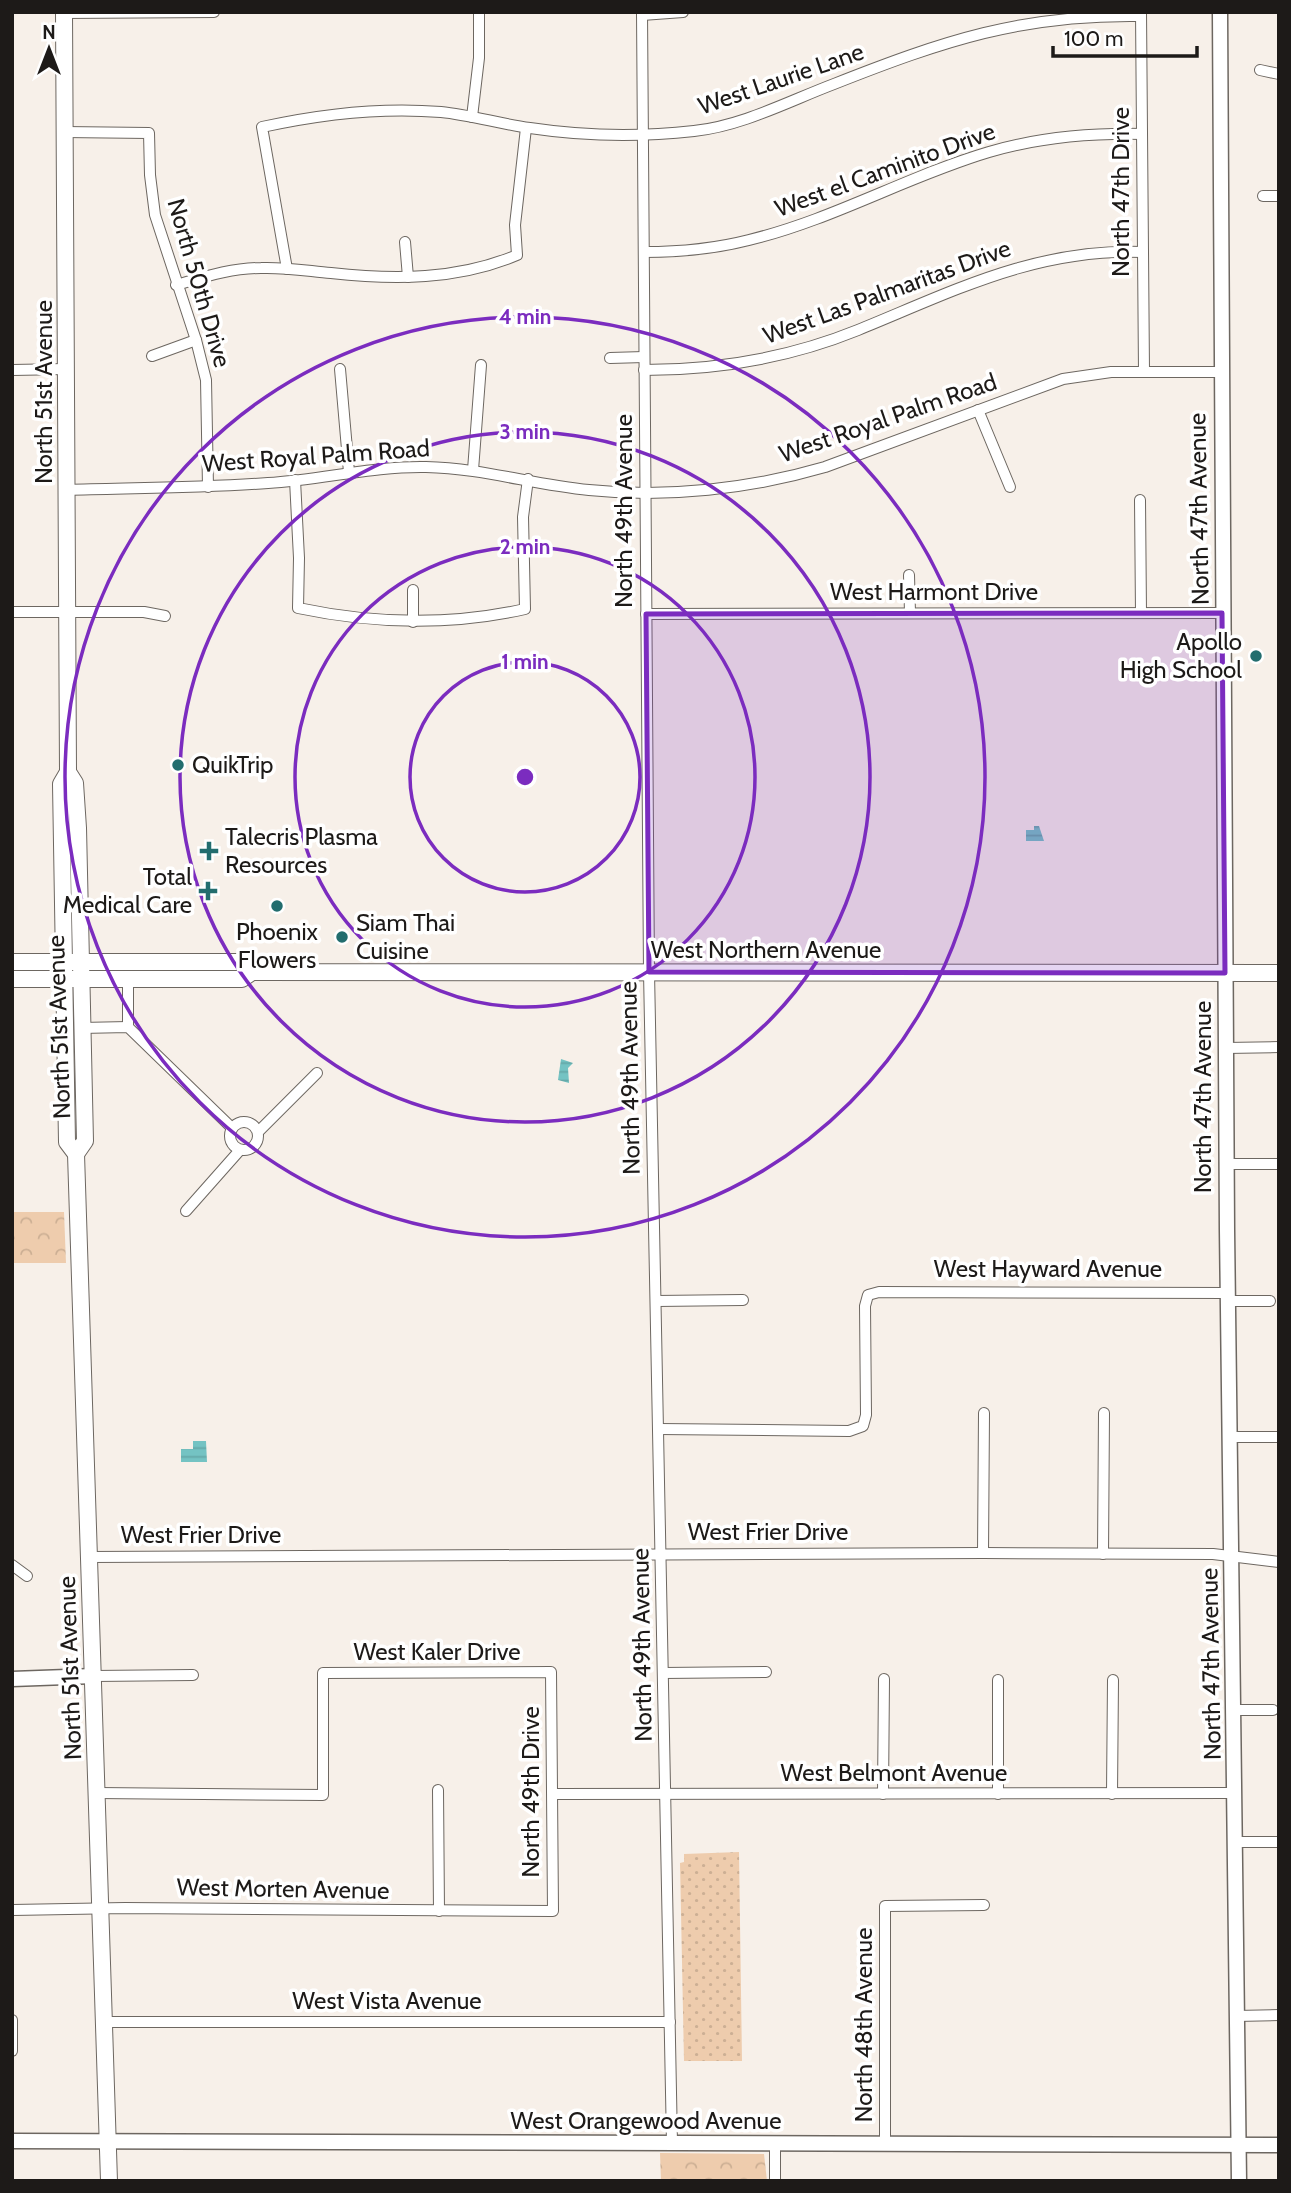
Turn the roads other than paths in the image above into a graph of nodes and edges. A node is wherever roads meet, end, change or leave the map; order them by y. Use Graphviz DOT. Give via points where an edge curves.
graph roads {
  1 [pos="214,12"];
  2 [pos="479,12"];
  3 [pos="683,12"];
  4 [pos="1220,12"];
  5 [pos="64,13"];
  6 [pos="148,13"];
  7 [pos="642,14"];
  8 [pos="1141,14"];
  9 [pos="1260,71"];
  10 [pos="1279,74"];
  11 [pos="472,117"];
  12 [pos="526,128"];
  13 [pos="64,132"];
  14 [pos="1142,134"];
  15 [pos="643,135"];
  16 [pos="1263,196"];
  17 [pos="1279,196"];
  18 [pos="405,243"];
  19 [pos="643,252"];
  20 [pos="1143,252"];
  21 [pos="286,269"];
  22 [pos="408,277"];
  23 [pos="176,285"];
  24 [pos="197,340"];
  25 [pos="152,355"];
  26 [pos="644,357"];
  27 [pos="610,358"];
  28 [pos="481,365"];
  29 [pos="66,369"];
  30 [pos="340,369"];
  31 [pos="12,370"];
  32 [pos="644,370"];
  33 [pos="1143,371"];
  34 [pos="1220,372"];
  35 [pos="978,410"];
  36 [pos="473,470"];
  37 [pos="349,472"];
  38 [pos="528,479"];
  39 [pos="295,480"];
  40 [pos="208,487"];
  41 [pos="1010,488"];
  42 [pos="67,490"];
  43 [pos="645,492"];
  44 [pos="1140,500"];
  45 [pos="909,575"];
  46 [pos="413,590"];
  47 [pos="12,612"];
  48 [pos="68,612"];
  49 [pos="909,613"];
  50 [pos="1141,613"];
  51 [pos="1222,613"];
  52 [pos="646,614"];
  53 [pos="166,616"];
  54 [pos="413,622"];
  55 [pos="68,772"];
  56 [pos="12,962"];
  57 [pos="62,962"];
  58 [pos="79,962"];
  59 [pos="252,972"];
  60 [pos="649,972"];
  61 [pos="1225,973"];
  62 [pos="1279,974"];
  63 [pos="12,979"];
  64 [pos="128,979"];
  65 [pos="62,980"];
  66 [pos="79,980"];
  67 [pos="128,1027"];
  68 [pos="81,1028"];
  69 [pos="1279,1047"];
  70 [pos="1226,1048"];
  71 [pos="317,1073"];
  72 [pos="232,1128"];
  73 [pos="258,1132"];
  74 [pos="240,1150"];
  75 [pos="76,1154"];
  76 [pos="1227,1164"];
  77 [pos="1279,1164"];
  78 [pos="186,1210"];
  79 [pos="1229,1297"];
  80 [pos="743,1300"];
  81 [pos="656,1301"];
  82 [pos="1270,1301"];
  83 [pos="984,1413"];
  84 [pos="1104,1413"];
  85 [pos="659,1429"];
  86 [pos="1231,1437"];
  87 [pos="1279,1437"];
  88 [pos="984,1553"];
  89 [pos="662,1554"];
  90 [pos="1103,1554"];
  91 [pos="89,1557"];
  92 [pos="1232,1557"];
  93 [pos="1279,1562"];
  94 [pos="12,1565"];
  95 [pos="27,1576"];
  96 [pos="551,1672"];
  97 [pos="663,1672"];
  98 [pos="766,1672"];
  99 [pos="193,1675"];
  100 [pos="94,1676"];
  101 [pos="12,1679"];
  102 [pos="884,1679"];
  103 [pos="998,1680"];
  104 [pos="1112,1680"];
  105 [pos="1234,1710"];
  106 [pos="1273,1710"];
  107 [pos="438,1790"];
  108 [pos="97,1794"];
  109 [pos="553,1794"];
  110 [pos="666,1794"];
  111 [pos="883,1794"];
  112 [pos="998,1794"];
  113 [pos="1112,1794"];
  114 [pos="1235,1794"];
  115 [pos="1236,1842"];
  116 [pos="1279,1842"];
  117 [pos="984,1905"];
  118 [pos="100,1908"];
  119 [pos="12,1910"];
  120 [pos="439,1912"];
  121 [pos="553,1912"];
  122 [pos="1279,2015"];
  123 [pos="1236,2016"];
  124 [pos="12,2020"];
  125 [pos="104,2022"];
  126 [pos="670,2022"];
  127 [pos="12,2051"];
  128 [pos="12,2141"];
  129 [pos="109,2141"];
  130 [pos="672,2143"];
  131 [pos="885,2144"];
  132 [pos="775,2145"];
  133 [pos="1238,2145"];
  134 [pos="1279,2145"];
  135 [pos="109,2181"];
  136 [pos="775,2181"];
  137 [pos="1239,2181"];
  1 -- 6 [label="street"];
  2 -- 11 [label="street"];
  3 -- 7 [label="street"];
  4 -- 34 [label="street, North 47th Avenue"];
  5 -- 6 [label="street"];
  5 -- 13 [label="main road, North 51st Avenue"];
  7 -- 15 [label="street, North 49th Avenue"];
  8 -- 14 [label="street, North 47th Drive"];
  8 -- 15 [label="street, West Laurie Lane" via="1042,20 993,29 925,49 718,127"];
  9 -- 10 [label="street"];
  11 -- 12 [label="street, West Laurie Lane"];
  11 -- 21 [label="street, West Laurie Lane" via="386,110 262,127"];
  12 -- 15 [label="street, West Laurie Lane"];
  12 -- 22 [label="street" via="515,225 517,255 461,272"];
  13 -- 23 [label="street, North 50th Drive" via="149,133 152,195"];
  13 -- 29 [label="main road, North 51st Avenue"];
  14 -- 19 [label="street, West el Caminito Drive" via="1083,134 1016,145 751,240 696,250"];
  14 -- 20 [label="street, North 47th Drive"];
  15 -- 19 [label="street, North 49th Avenue"];
  16 -- 17 [label="street"];
  18 -- 22 [label="street"];
  19 -- 26 [label="street, North 49th Avenue"];
  20 -- 32 [label="street, West Las Palmaritas Drive" via="1069,254 1023,266 856,331 771,357 714,368"];
  20 -- 33 [label="street, North 47th Drive"];
  21 -- 22 [label="street"];
  21 -- 23 [label="street" via="236,269"];
  23 -- 24 [label="street, North 50th Drive"];
  24 -- 25 [label="street"];
  24 -- 40 [label="street, North 50th Drive" via="206,380"];
  26 -- 27 [label="street"];
  26 -- 32 [label="street, North 49th Avenue"];
  28 -- 36 [label="street"];
  29 -- 31 [label="street"];
  29 -- 42 [label="main road, North 51st Avenue"];
  30 -- 37 [label="street"];
  32 -- 43 [label="street, North 49th Avenue"];
  33 -- 34 [label="street, West Royal Palm Road"];
  33 -- 35 [label="street, West Royal Palm Road" via="1063,379"];
  34 -- 51 [label="street, North 47th Avenue"];
  35 -- 41 [label="street"];
  35 -- 43 [label="street, West Royal Palm Road" via="793,477"];
  36 -- 37 [label="street, West Royal Palm Road" via="399,467"];
  36 -- 38 [label="street, West Royal Palm Road"];
  37 -- 39 [label="street, West Royal Palm Road"];
  38 -- 43 [label="street, West Royal Palm Road" via="589,490"];
  38 -- 54 [label="street" via="523,517 525,609"];
  39 -- 40 [label="street, West Royal Palm Road"];
  39 -- 54 [label="street" via="298,608 359,619"];
  40 -- 42 [label="street, West Royal Palm Road"];
  42 -- 48 [label="main road, North 51st Avenue"];
  43 -- 52 [label="street, North 49th Avenue"];
  44 -- 50 [label="street"];
  45 -- 49 [label="street"];
  46 -- 54 [label="street"];
  47 -- 48 [label="street"];
  48 -- 53 [label="street"];
  48 -- 55 [label="main road, North 51st Avenue"];
  49 -- 50 [label="street, West Harmont Drive"];
  49 -- 52 [label="street, West Harmont Drive"];
  50 -- 51 [label="street, West Harmont Drive"];
  51 -- 61 [label="street, North 47th Avenue"];
  52 -- 60 [label="street, North 49th Avenue"];
  55 -- 57 [label="main road, North 51st Avenue" via="61,783"];
  55 -- 58 [label="main road, North 51st Avenue" via="75,783"];
  56 -- 57 [label="main road, West Northern Avenue"];
  57 -- 58 [label="main road, West Northern Avenue"];
  57 -- 65 [label="main road, North 51st Avenue"];
  58 -- 59 [label="main road, West Northern Avenue" via="240,962"];
  58 -- 66 [label="main road, North 51st Avenue"];
  59 -- 60 [label="main road, West Northern Avenue"];
  59 -- 64 [label="main road, West Northern Avenue" via="242,979"];
  60 -- 61 [label="main road, West Northern Avenue"];
  60 -- 81 [label="street, North 49th Avenue"];
  61 -- 62 [label="main road, West Northern Avenue"];
  61 -- 70 [label="street, North 47th Avenue"];
  63 -- 65 [label="main road, West Northern Avenue"];
  64 -- 66 [label="main road, West Northern Avenue"];
  64 -- 67 [label="street"];
  65 -- 66 [label="main road, West Northern Avenue"];
  65 -- 75 [label="main road, North 51st Avenue" via="67,1142"];
  66 -- 68 [label="main road, North 51st Avenue"];
  67 -- 68 [label="street"];
  67 -- 72 [label="street"];
  68 -- 75 [label="main road, North 51st Avenue" via="85,1141"];
  69 -- 70 [label="street"];
  70 -- 76 [label="street, North 47th Avenue"];
  71 -- 73 [label="street"];
  72 -- 73 [label="street" via="249,1122"];
  72 -- 74 [label="street" via="231,1141"];
  73 -- 74 [label="street" via="254,1146"];
  74 -- 78 [label="street"];
  75 -- 91 [label="main road, North 51st Avenue"];
  76 -- 77 [label="street"];
  76 -- 79 [label="street, North 47th Avenue"];
  79 -- 82 [label="street, West Hayward Avenue"];
  79 -- 85 [label="street, West Hayward Avenue" via="879,1292 868,1295 865,1306 863,1426 849,1431"];
  79 -- 86 [label="street, North 47th Avenue"];
  80 -- 81 [label="street"];
  81 -- 85 [label="street, North 49th Avenue"];
  83 -- 88 [label="street"];
  84 -- 90 [label="street"];
  85 -- 89 [label="street, North 49th Avenue"];
  86 -- 87 [label="street"];
  86 -- 92 [label="street, North 47th Avenue"];
  88 -- 89 [label="street, West Frier Drive"];
  88 -- 90 [label="street, West Frier Drive"];
  89 -- 91 [label="street, West Frier Drive"];
  89 -- 97 [label="street, North 49th Avenue"];
  90 -- 92 [label="street, West Frier Drive"];
  91 -- 100 [label="main road, North 51st Avenue"];
  92 -- 93 [label="street, West Frier Drive"];
  92 -- 105 [label="street, North 47th Avenue"];
  94 -- 95 [label="street"];
  96 -- 108 [label="street, West Kaler Drive" via="323,1673 323,1795"];
  96 -- 109 [label="street, North 49th Drive"];
  97 -- 98 [label="street"];
  97 -- 110 [label="street, North 49th Avenue"];
  99 -- 100 [label="street"];
  100 -- 101 [label="street"];
  100 -- 108 [label="main road, North 51st Avenue"];
  102 -- 111 [label="street"];
  103 -- 112 [label="street"];
  104 -- 113 [label="street"];
  105 -- 106 [label="street"];
  105 -- 114 [label="street, North 47th Avenue"];
  107 -- 120 [label="street"];
  108 -- 118 [label="main road, North 51st Avenue"];
  109 -- 110 [label="street, West Belmont Avenue"];
  109 -- 121 [label="street, North 49th Drive"];
  110 -- 111 [label="street, West Belmont Avenue"];
  110 -- 126 [label="street, North 49th Avenue"];
  111 -- 112 [label="street, West Belmont Avenue"];
  112 -- 113 [label="street, West Belmont Avenue"];
  113 -- 114 [label="street, West Belmont Avenue"];
  114 -- 115 [label="street, North 47th Avenue"];
  115 -- 116 [label="street"];
  115 -- 123 [label="street, North 47th Avenue"];
  117 -- 131 [label="street, North 48th Avenue" via="885,1906"];
  118 -- 119 [label="street, West Morten Avenue"];
  118 -- 120 [label="street, West Morten Avenue"];
  118 -- 125 [label="main road, North 51st Avenue"];
  120 -- 121 [label="street, West Morten Avenue"];
  122 -- 123 [label="street"];
  123 -- 133 [label="street, North 47th Avenue"];
  124 -- 127 [label="street"];
  125 -- 126 [label="street, West Vista Avenue"];
  125 -- 129 [label="main road, North 51st Avenue"];
  126 -- 130 [label="street, North 49th Avenue"];
  128 -- 129 [label="street, West Orangewood Avenue"];
  129 -- 130 [label="street, West Orangewood Avenue"];
  129 -- 135 [label="main road, North 51st Avenue"];
  130 -- 132 [label="street, West Orangewood Avenue"];
  131 -- 132 [label="street, West Orangewood Avenue"];
  131 -- 133 [label="street, West Orangewood Avenue"];
  132 -- 136 [label="street"];
  133 -- 134 [label="street, West Orangewood Avenue"];
  133 -- 137 [label="street, North 47th Avenue"];
}
